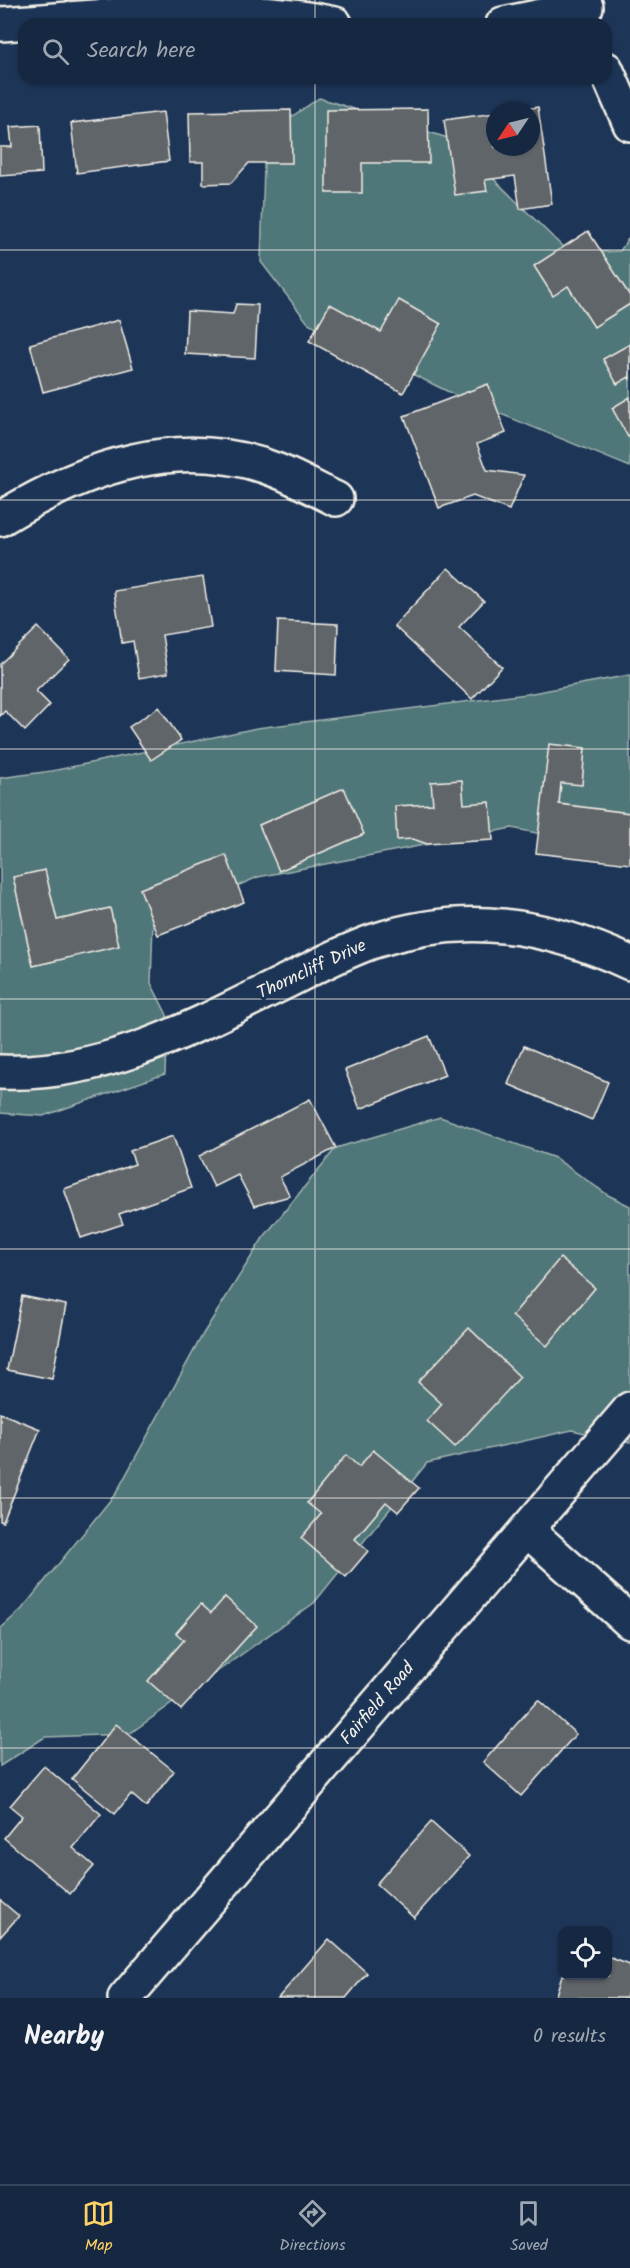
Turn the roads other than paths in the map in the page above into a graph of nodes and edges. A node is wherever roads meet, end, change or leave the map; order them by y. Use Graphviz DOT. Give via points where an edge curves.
graph roads {
  1 [pos="587,10"];
  2 [pos="90,18"];
  3 [pos="297,18"];
  4 [pos="539,18"];
  5 [pos="18,23"];
  6 [pos="0,24"];
  7 [pos="612,83"];
  8 [pos="630,124"];
  9 [pos="336,499"];
  10 [pos="0,519"];
  11 [pos="630,963"];
  12 [pos="0,1072"];
  13 [pos="630,1409"];
  14 [pos="526,1530"];
  15 [pos="630,1622"];
  16 [pos="125,1998"];
  1 -- 4 [label="street"];
  2 -- 3 [label="street" via="194,11"];
  5 -- 6 [label="street"];
  7 -- 8 [label="street"];
  9 -- 10 [label="street" via="277,470 213,455 168,455 92,471 39,495"];
  11 -- 12 [label="street, Thorncliff Drive" via="587,943 511,926 471,925 413,931 338,954 162,1041 106,1060"];
  13 -- 14 [label="street, Fairfield Road"];
  14 -- 15 [label="street"];
  14 -- 16 [label="street, Fairfield Road"];
}
